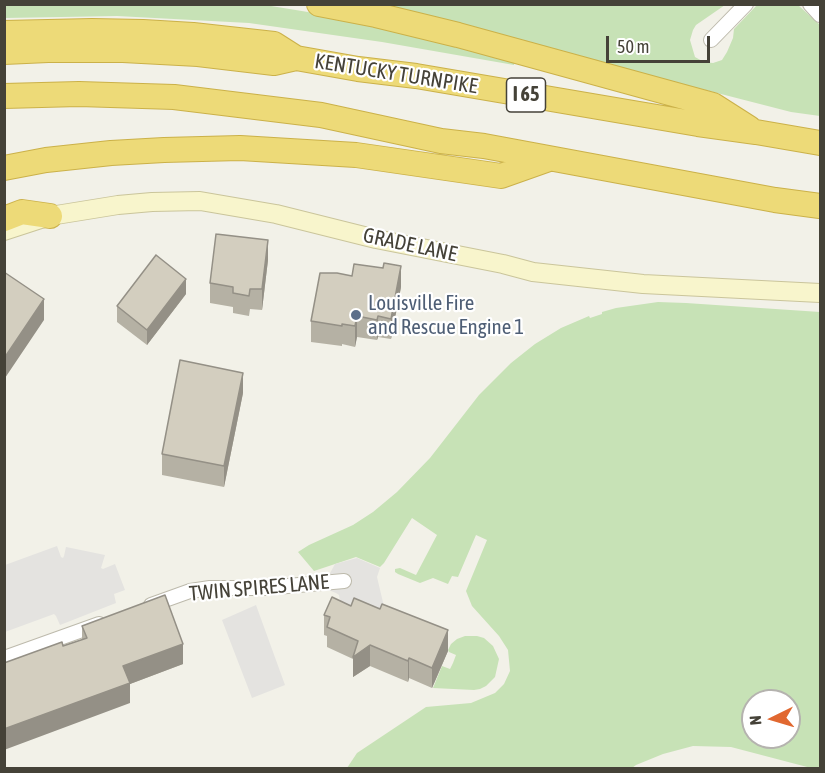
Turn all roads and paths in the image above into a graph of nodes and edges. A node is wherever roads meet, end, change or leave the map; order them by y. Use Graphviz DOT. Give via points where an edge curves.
graph roads {
  1 [pos="319,4"];
  2 [pos="746,4"];
  3 [pos="810,4"];
  4 [pos="820,15"];
  5 [pos="4,33"];
  6 [pos="711,40"];
  7 [pos="4,52"];
  8 [pos="296,58"];
  9 [pos="4,96"];
  10 [pos="756,132"];
  11 [pos="820,143"];
  12 [pos="551,158"];
  13 [pos="4,168"];
  14 [pos="820,206"];
  15 [pos="50,216"];
  16 [pos="4,219"];
  17 [pos="4,231"];
  18 [pos="820,293"];
  19 [pos="344,581"];
  20 [pos="136,610"];
  21 [pos="114,618"];
  22 [pos="4,658"];
  1 -- 10 [label="highway" via="458,35 713,105"];
  2 -- 6 [label="street"];
  3 -- 4 [label="street"];
  5 -- 8 [label="highway" via="92,30 193,35 274,44"];
  7 -- 8 [label="highway, KENTUCKY TURNPIKE / I 65" via="123,50 274,63"];
  8 -- 10 [label="highway, KENTUCKY TURNPIKE / I 65"];
  9 -- 12 [label="highway" via="174,97 321,114 441,141"];
  10 -- 11 [label="highway, KENTUCKY TURNPIKE / I 65"];
  12 -- 13 [label="highway" via="501,176 356,154 240,148 111,153"];
  12 -- 14 [label="highway"];
  15 -- 16 [label="highway" via="22,212"];
  15 -- 17 [label="main road, GRADE LANE"];
  15 -- 18 [label="main road, GRADE LANE" via="118,205 200,201 276,214 533,272 643,284"];
  19 -- 20 [label="street, TWIN SPIRES LANE" via="210,588"];
  21 -- 22 [label="street"];
}
